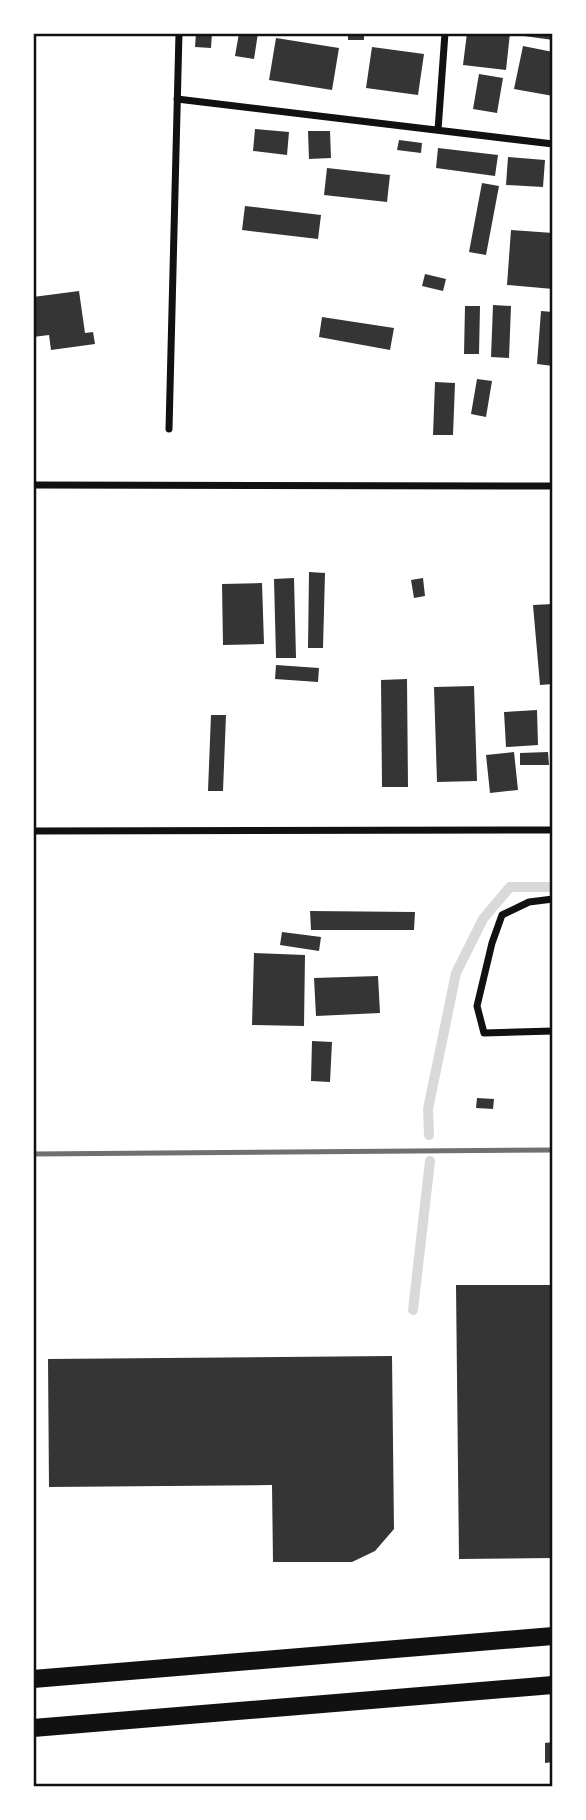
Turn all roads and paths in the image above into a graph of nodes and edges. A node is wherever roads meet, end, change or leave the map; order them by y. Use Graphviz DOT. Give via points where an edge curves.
graph roads {
  1 [pos="179,33"];
  2 [pos="445,33"];
  3 [pos="177,99"];
  4 [pos="438,130"];
  5 [pos="553,144"];
  6 [pos="169,429"];
  7 [pos="33,485"];
  8 [pos="553,486"];
  9 [pos="553,830"];
  10 [pos="33,831"];
  11 [pos="553,899"];
  12 [pos="553,1031"];
  13 [pos="553,1636"];
  14 [pos="33,1679"];
  15 [pos="553,1685"];
  16 [pos="33,1728"];
  1 -- 3 [label="street"];
  2 -- 4 [label="street"];
  3 -- 4 [label="street"];
  3 -- 6 [label="street"];
  4 -- 5 [label="street"];
  7 -- 8 [label="street"];
  9 -- 10 [label="street"];
  11 -- 12 [label="street" via="529,902 502,915 477,1006 484,1033"];
  13 -- 14 [label="main road"];
  15 -- 16 [label="main road"];
}
